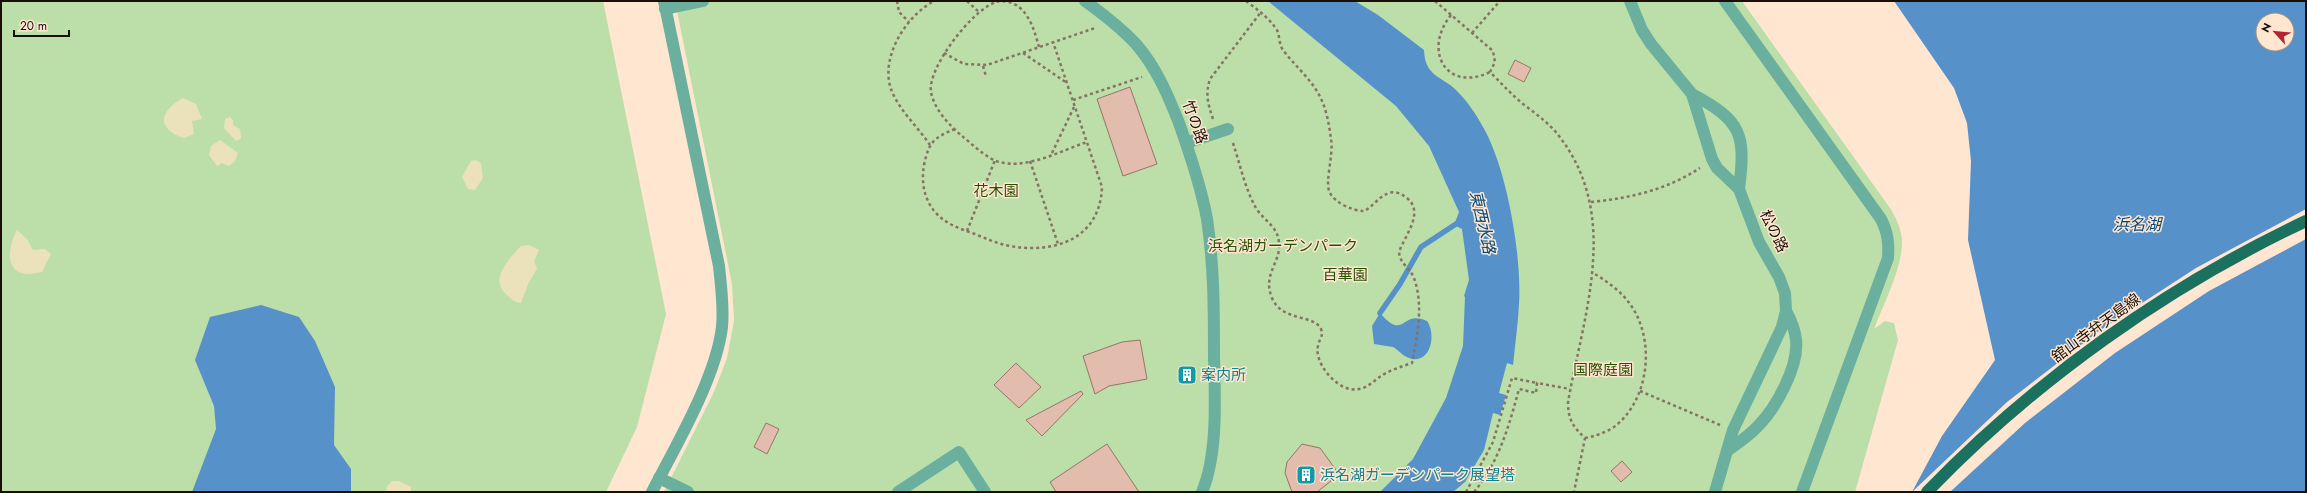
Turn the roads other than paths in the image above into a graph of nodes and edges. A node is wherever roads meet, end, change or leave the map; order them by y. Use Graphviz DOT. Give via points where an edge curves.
graph roads {
  1 [pos="703,1"];
  2 [pos="1085,1"];
  3 [pos="1630,1"];
  4 [pos="1725,1"];
  5 [pos="664,5"];
  6 [pos="1692,94"];
  7 [pos="1223,130"];
  8 [pos="1186,143"];
  9 [pos="1739,189"];
  10 [pos="2306,221"];
  11 [pos="1786,311"];
  12 [pos="1727,451"];
  13 [pos="659,478"];
  14 [pos="1206,491"];
  15 [pos="652,492"];
  16 [pos="688,492"];
  17 [pos="898,492"];
  18 [pos="985,492"];
  19 [pos="1715,492"];
  20 [pos="1802,492"];
  21 [pos="1927,492"];
  1 -- 5 [label="lane"];
  2 -- 8 [label="lane, 竹の路" via="1136,44 1156,72"];
  3 -- 6 [label="lane, 松の路" via="1651,44"];
  4 -- 20 [label="lane" via="1881,219 1888,238 1888,258"];
  5 -- 13 [label="lane" via="719,266 723,297 722,327 716,358"];
  6 -- 9 [label="lane, 松の路" via="1712,159 1721,173"];
  6 -- 9 [label="lane" via="1716,107 1735,126 1741,140 1742,152"];
  7 -- 8 [label="lane"];
  8 -- 14 [label="lane, 竹の路" via="1196,172 1206,219 1213,285 1212,447"];
  9 -- 11 [label="lane, 松の路" via="1759,242 1779,277 1785,293"];
  10 -- 21 [label="main road, 舘山寺弁天島線" via="2201,277 2105,340 2014,410"];
  11 -- 12 [label="lane, 松の路" via="1782,327 1733,430"];
  11 -- 12 [label="lane" via="1793,324 1796,354 1786,383 1769,413 1758,426"];
  12 -- 19 [label="lane, 松の路"];
  13 -- 15 [label="lane"];
  13 -- 16 [label="lane"];
  17 -- 18 [label="lane" via="959,452"];
}
